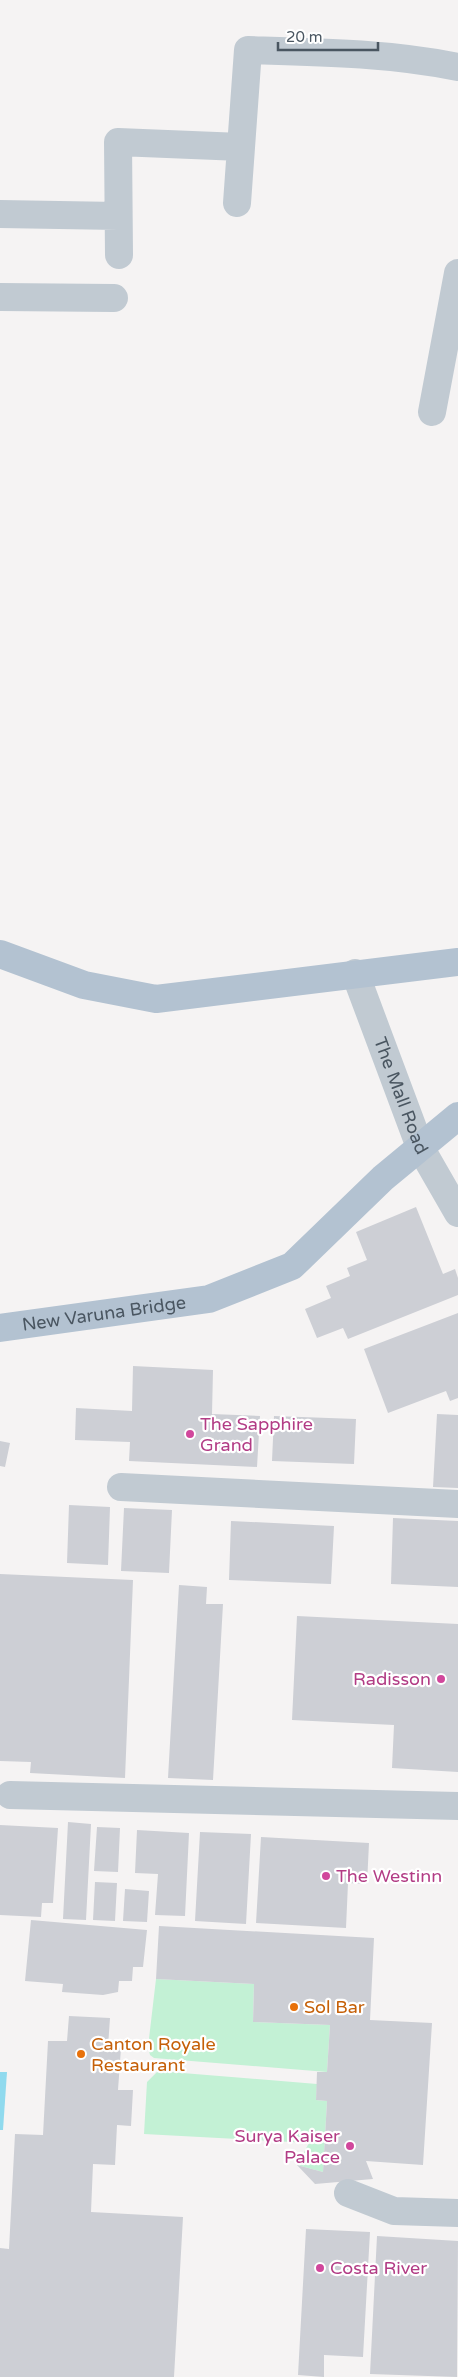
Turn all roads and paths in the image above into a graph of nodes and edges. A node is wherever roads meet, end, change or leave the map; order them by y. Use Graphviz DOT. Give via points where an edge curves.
graph roads {
  1 [pos="458,67"];
  2 [pos="241,147"];
  3 [pos="238,204"];
  4 [pos="0,214"];
  5 [pos="118,216"];
  6 [pos="119,255"];
  7 [pos="458,273"];
  8 [pos="0,298"];
  9 [pos="114,298"];
  10 [pos="432,412"];
  11 [pos="0,954"];
  12 [pos="458,962"];
  13 [pos="355,974"];
  14 [pos="458,1116"];
  15 [pos="420,1147"];
  16 [pos="458,1213"];
  17 [pos="0,1328"];
  18 [pos="121,1487"];
  19 [pos="458,1504"];
  20 [pos="10,1795"];
  21 [pos="458,1806"];
  22 [pos="348,2193"];
  23 [pos="458,2213"];
  1 -- 2 [label="street" via="336,52 248,50"];
  2 -- 3 [label="street"];
  2 -- 5 [label="street" via="118,142"];
  4 -- 5 [label="street"];
  5 -- 6 [label="street"];
  7 -- 10 [label="street"];
  8 -- 9 [label="street"];
  11 -- 13 [label="main road" via="84,986 156,999"];
  12 -- 13 [label="main road"];
  13 -- 15 [label="street, The Mall Road"];
  14 -- 15 [label="main road, New Varuna Bridge"];
  15 -- 16 [label="street, The Mall Road"];
  15 -- 17 [label="main road, New Varuna Bridge" via="292,1266 209,1299"];
  18 -- 19 [label="street"];
  20 -- 21 [label="street"];
  22 -- 23 [label="street" via="394,2211"];
}
